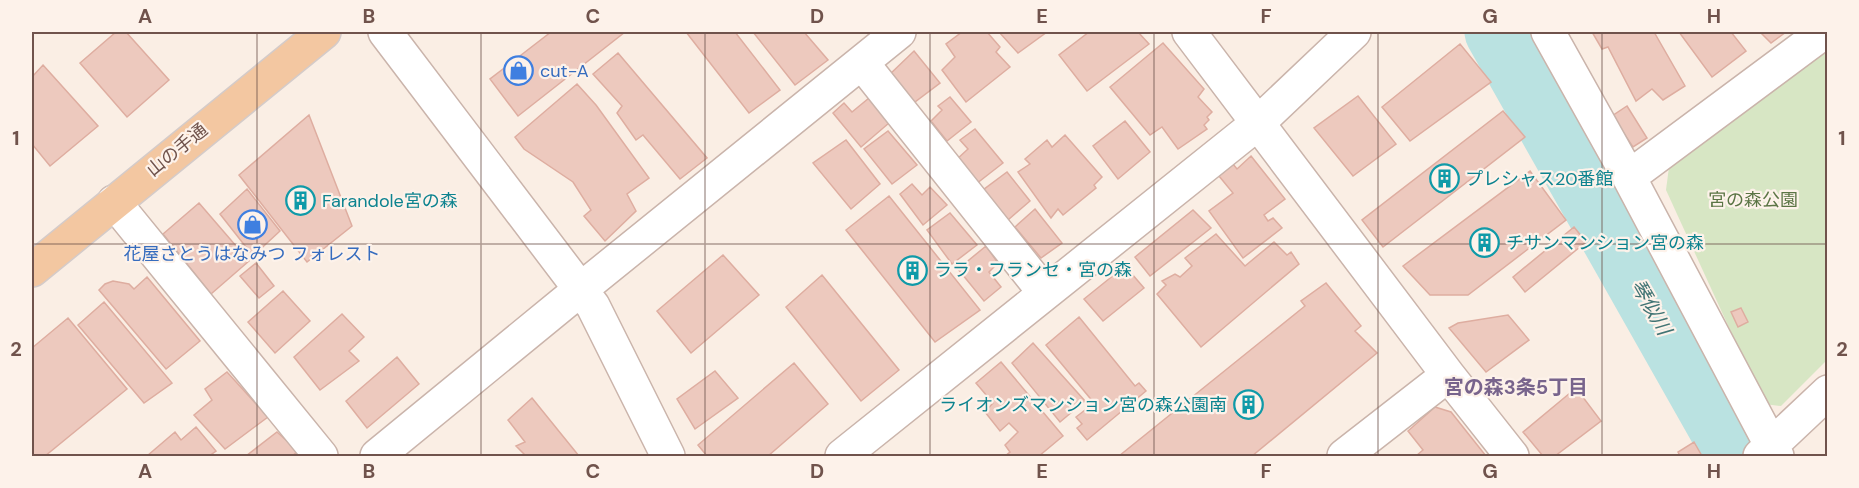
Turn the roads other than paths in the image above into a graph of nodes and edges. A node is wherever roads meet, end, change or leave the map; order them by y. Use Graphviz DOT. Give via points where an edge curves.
graph roads {
  1 [pos="324,32"];
  2 [pos="385,32"];
  3 [pos="899,32"];
  4 [pos="1189,32"];
  5 [pos="1354,32"];
  6 [pos="1548,32"];
  7 [pos="1824,32"];
  8 [pos="862,63"];
  9 [pos="1258,123"];
  10 [pos="1629,177"];
  11 [pos="114,202"];
  12 [pos="32,270"];
  13 [pos="582,288"];
  14 [pos="1046,293"];
  15 [pos="1448,375"];
  16 [pos="1827,392"];
  17 [pos="1770,453"];
  18 [pos="321,456"];
  19 [pos="377,456"];
  20 [pos="668,456"];
  21 [pos="842,456"];
  22 [pos="1344,456"];
  23 [pos="1512,456"];
  1 -- 11 [label="main road, 山の手通"];
  2 -- 13 [label="street"];
  3 -- 8 [label="street"];
  4 -- 9 [label="street"];
  5 -- 9 [label="street"];
  6 -- 10 [label="street"];
  7 -- 10 [label="street"];
  8 -- 13 [label="street"];
  8 -- 14 [label="street"];
  9 -- 14 [label="street"];
  9 -- 15 [label="street"];
  10 -- 17 [label="street"];
  11 -- 12 [label="main road, 山の手通"];
  11 -- 18 [label="street"];
  13 -- 19 [label="street"];
  13 -- 20 [label="street"];
  14 -- 21 [label="street"];
  15 -- 22 [label="street"];
  15 -- 23 [label="street"];
  16 -- 17 [label="street"];
}
